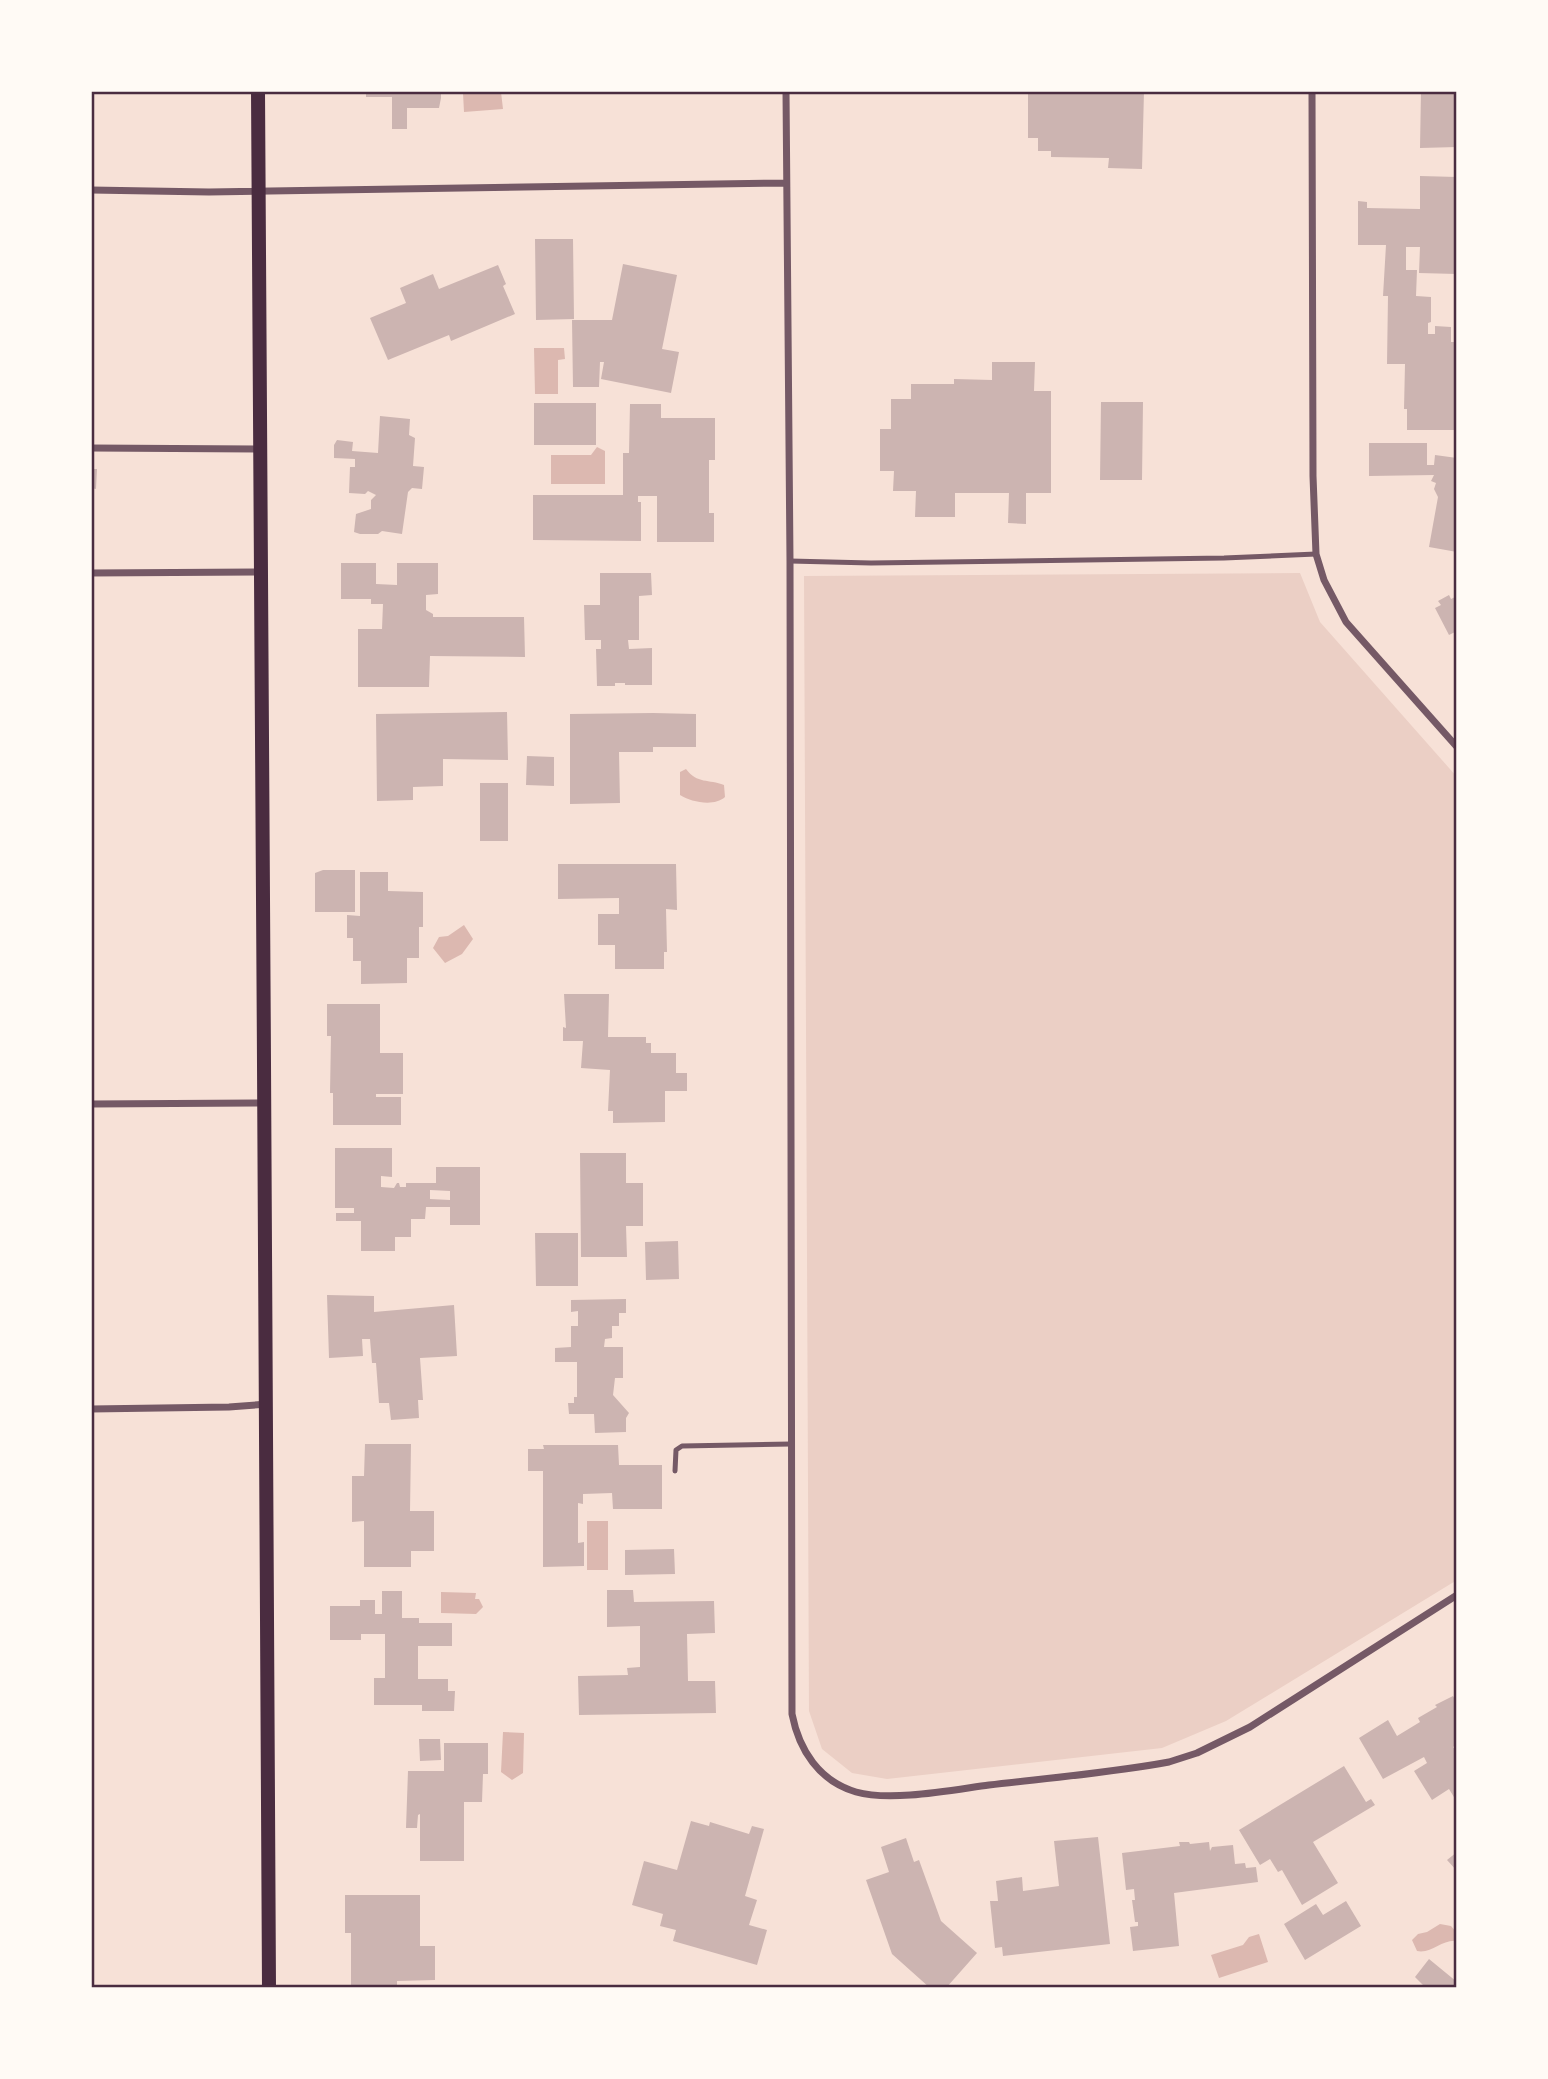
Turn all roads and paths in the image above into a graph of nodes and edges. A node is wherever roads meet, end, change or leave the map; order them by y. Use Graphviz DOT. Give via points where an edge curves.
graph roads {
  1 [pos="258,91"];
  2 [pos="786,91"];
  3 [pos="1312,91"];
  4 [pos="786,183"];
  5 [pos="91,190"];
  6 [pos="258,191"];
  7 [pos="91,448"];
  8 [pos="261,449"];
  9 [pos="1316,554"];
  10 [pos="789,561"];
  11 [pos="261,572"];
  12 [pos="91,573"];
  13 [pos="1457,747"];
  14 [pos="264,1103"];
  15 [pos="91,1104"];
  16 [pos="268,1404"];
  17 [pos="94,1409"];
  18 [pos="791,1444"];
  19 [pos="675,1471"];
  20 [pos="1457,1595"];
  21 [pos="269,1988"];
  1 -- 6 [label="main road"];
  2 -- 4 [label="street"];
  3 -- 9 [label="street"];
  4 -- 6 [label="street"];
  4 -- 10 [label="street"];
  5 -- 6 [label="street"];
  6 -- 8 [label="main road"];
  7 -- 8 [label="street"];
  8 -- 11 [label="main road"];
  9 -- 10 [label="lane"];
  9 -- 13 [label="street" via="1346,622"];
  10 -- 18 [label="street"];
  11 -- 12 [label="street"];
  11 -- 14 [label="main road"];
  14 -- 15 [label="street"];
  14 -- 16 [label="main road"];
  16 -- 17 [label="street"];
  16 -- 21 [label="main road"];
  18 -- 19 [label="lane" via="682,1446 676,1450"];
  18 -- 20 [label="street" via="792,1714 804,1753 837,1784 856,1792 931,1792 1178,1759 1250,1727"];
}
